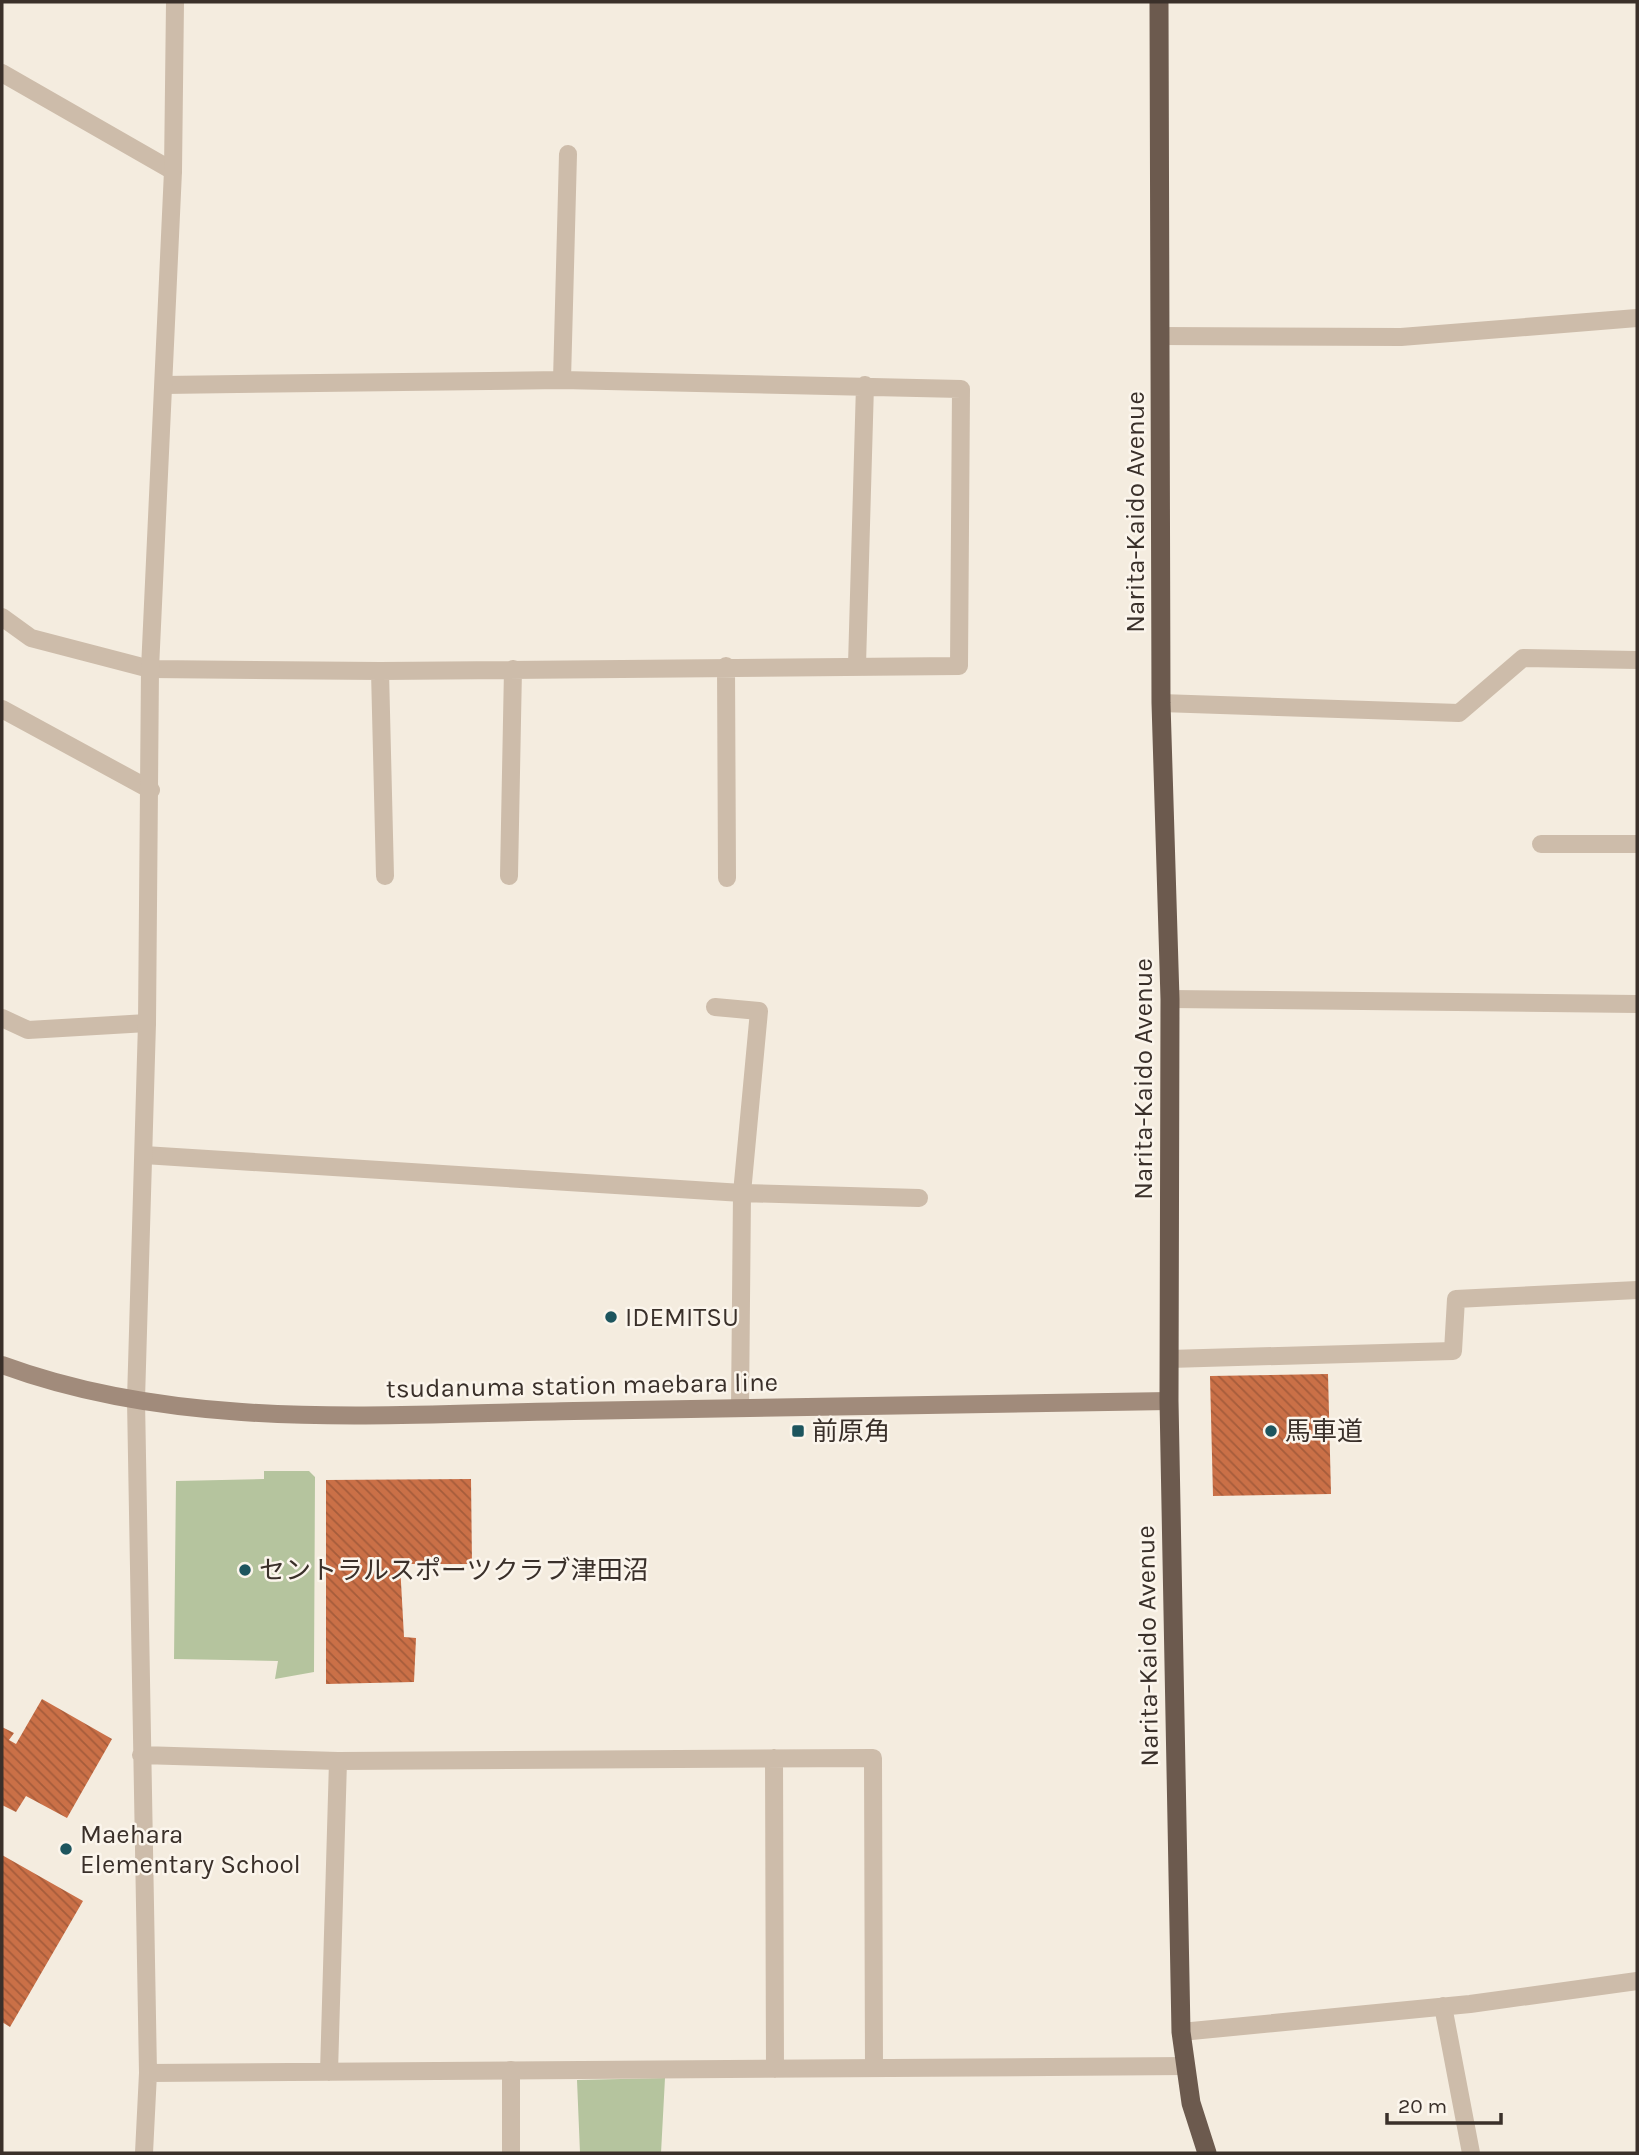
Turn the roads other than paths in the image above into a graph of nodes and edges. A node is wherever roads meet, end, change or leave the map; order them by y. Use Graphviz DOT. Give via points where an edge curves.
graph roads {
  1 [pos="175,2"];
  2 [pos="1159,2"];
  3 [pos="2,73"];
  4 [pos="568,154"];
  5 [pos="173,171"];
  6 [pos="1637,318"];
  7 [pos="1160,336"];
  8 [pos="562,380"];
  9 [pos="164,385"];
  10 [pos="865,385"];
  11 [pos="2,617"];
  12 [pos="1637,660"];
  13 [pos="726,666"];
  14 [pos="857,666"];
  15 [pos="150,669"];
  16 [pos="513,670"];
  17 [pos="380,671"];
  18 [pos="1161,703"];
  19 [pos="2,709"];
  20 [pos="151,790"];
  21 [pos="1541,844"];
  22 [pos="1637,844"];
  23 [pos="384,876"];
  24 [pos="509,876"];
  25 [pos="727,878"];
  26 [pos="1170,999"];
  27 [pos="1637,1004"];
  28 [pos="715,1007"];
  29 [pos="2,1018"];
  30 [pos="147,1023"];
  31 [pos="144,1155"];
  32 [pos="742,1193"];
  33 [pos="919,1198"];
  34 [pos="1637,1290"];
  35 [pos="1169,1359"];
  36 [pos="2,1365"];
  37 [pos="136,1400"];
  38 [pos="1169,1401"];
  39 [pos="740,1408"];
  40 [pos="141,1755"];
  41 [pos="774,1758"];
  42 [pos="338,1761"];
  43 [pos="1637,1981"];
  44 [pos="1443,2006"];
  45 [pos="1181,2032"];
  46 [pos="1186,2066"];
  47 [pos="874,2068"];
  48 [pos="775,2069"];
  49 [pos="511,2070"];
  50 [pos="329,2072"];
  51 [pos="148,2073"];
  52 [pos="1202,2151"];
  53 [pos="144,2153"];
  54 [pos="511,2153"];
  55 [pos="1471,2153"];
  1 -- 5 [label="street"];
  2 -- 7 [label="highway, Narita-Kaido Avenue"];
  3 -- 5 [label="street"];
  4 -- 8 [label="street"];
  5 -- 9 [label="street"];
  6 -- 7 [label="street" via="1401,337"];
  7 -- 18 [label="highway, Narita-Kaido Avenue"];
  8 -- 9 [label="street"];
  8 -- 10 [label="street"];
  9 -- 15 [label="street"];
  10 -- 14 [label="street"];
  10 -- 14 [label="street" via="961,389 959,666"];
  11 -- 15 [label="street" via="31,638"];
  12 -- 18 [label="street" via="1523,658 1459,713"];
  13 -- 14 [label="street"];
  13 -- 16 [label="street"];
  13 -- 25 [label="street"];
  15 -- 17 [label="street"];
  15 -- 20 [label="street"];
  16 -- 17 [label="street"];
  16 -- 24 [label="street"];
  17 -- 23 [label="street"];
  18 -- 26 [label="highway, Narita-Kaido Avenue"];
  19 -- 20 [label="street"];
  20 -- 30 [label="street"];
  21 -- 22 [label="street"];
  26 -- 27 [label="street"];
  26 -- 35 [label="highway, Narita-Kaido Avenue"];
  28 -- 32 [label="street" via="759,1011"];
  29 -- 30 [label="street" via="28,1030"];
  30 -- 31 [label="street"];
  31 -- 32 [label="street"];
  31 -- 37 [label="street"];
  32 -- 33 [label="street"];
  32 -- 39 [label="street"];
  34 -- 35 [label="street" via="1456,1299 1453,1351"];
  35 -- 38 [label="highway, Narita-Kaido Avenue"];
  36 -- 37 [label="main road, tsudanuma station maebara line" via="47,1382"];
  37 -- 39 [label="main road, tsudanuma station maebara line" via="201,1410 343,1415"];
  37 -- 40 [label="street"];
  38 -- 39 [label="main road, tsudanuma station maebara line"];
  38 -- 45 [label="highway, Narita-Kaido Avenue"];
  40 -- 42 [label="street"];
  40 -- 51 [label="street"];
  41 -- 42 [label="street"];
  41 -- 47 [label="street" via="873,1758"];
  41 -- 48 [label="street"];
  42 -- 50 [label="street"];
  43 -- 44 [label="street"];
  44 -- 45 [label="street"];
  44 -- 55 [label="street"];
  45 -- 46 [label="highway, Narita-Kaido Avenue"];
  46 -- 47 [label="street"];
  46 -- 52 [label="highway, Narita-Kaido Avenue"];
  47 -- 48 [label="street"];
  48 -- 49 [label="street"];
  49 -- 50 [label="street"];
  49 -- 54 [label="street"];
  50 -- 51 [label="street"];
  51 -- 53 [label="street"];
}
